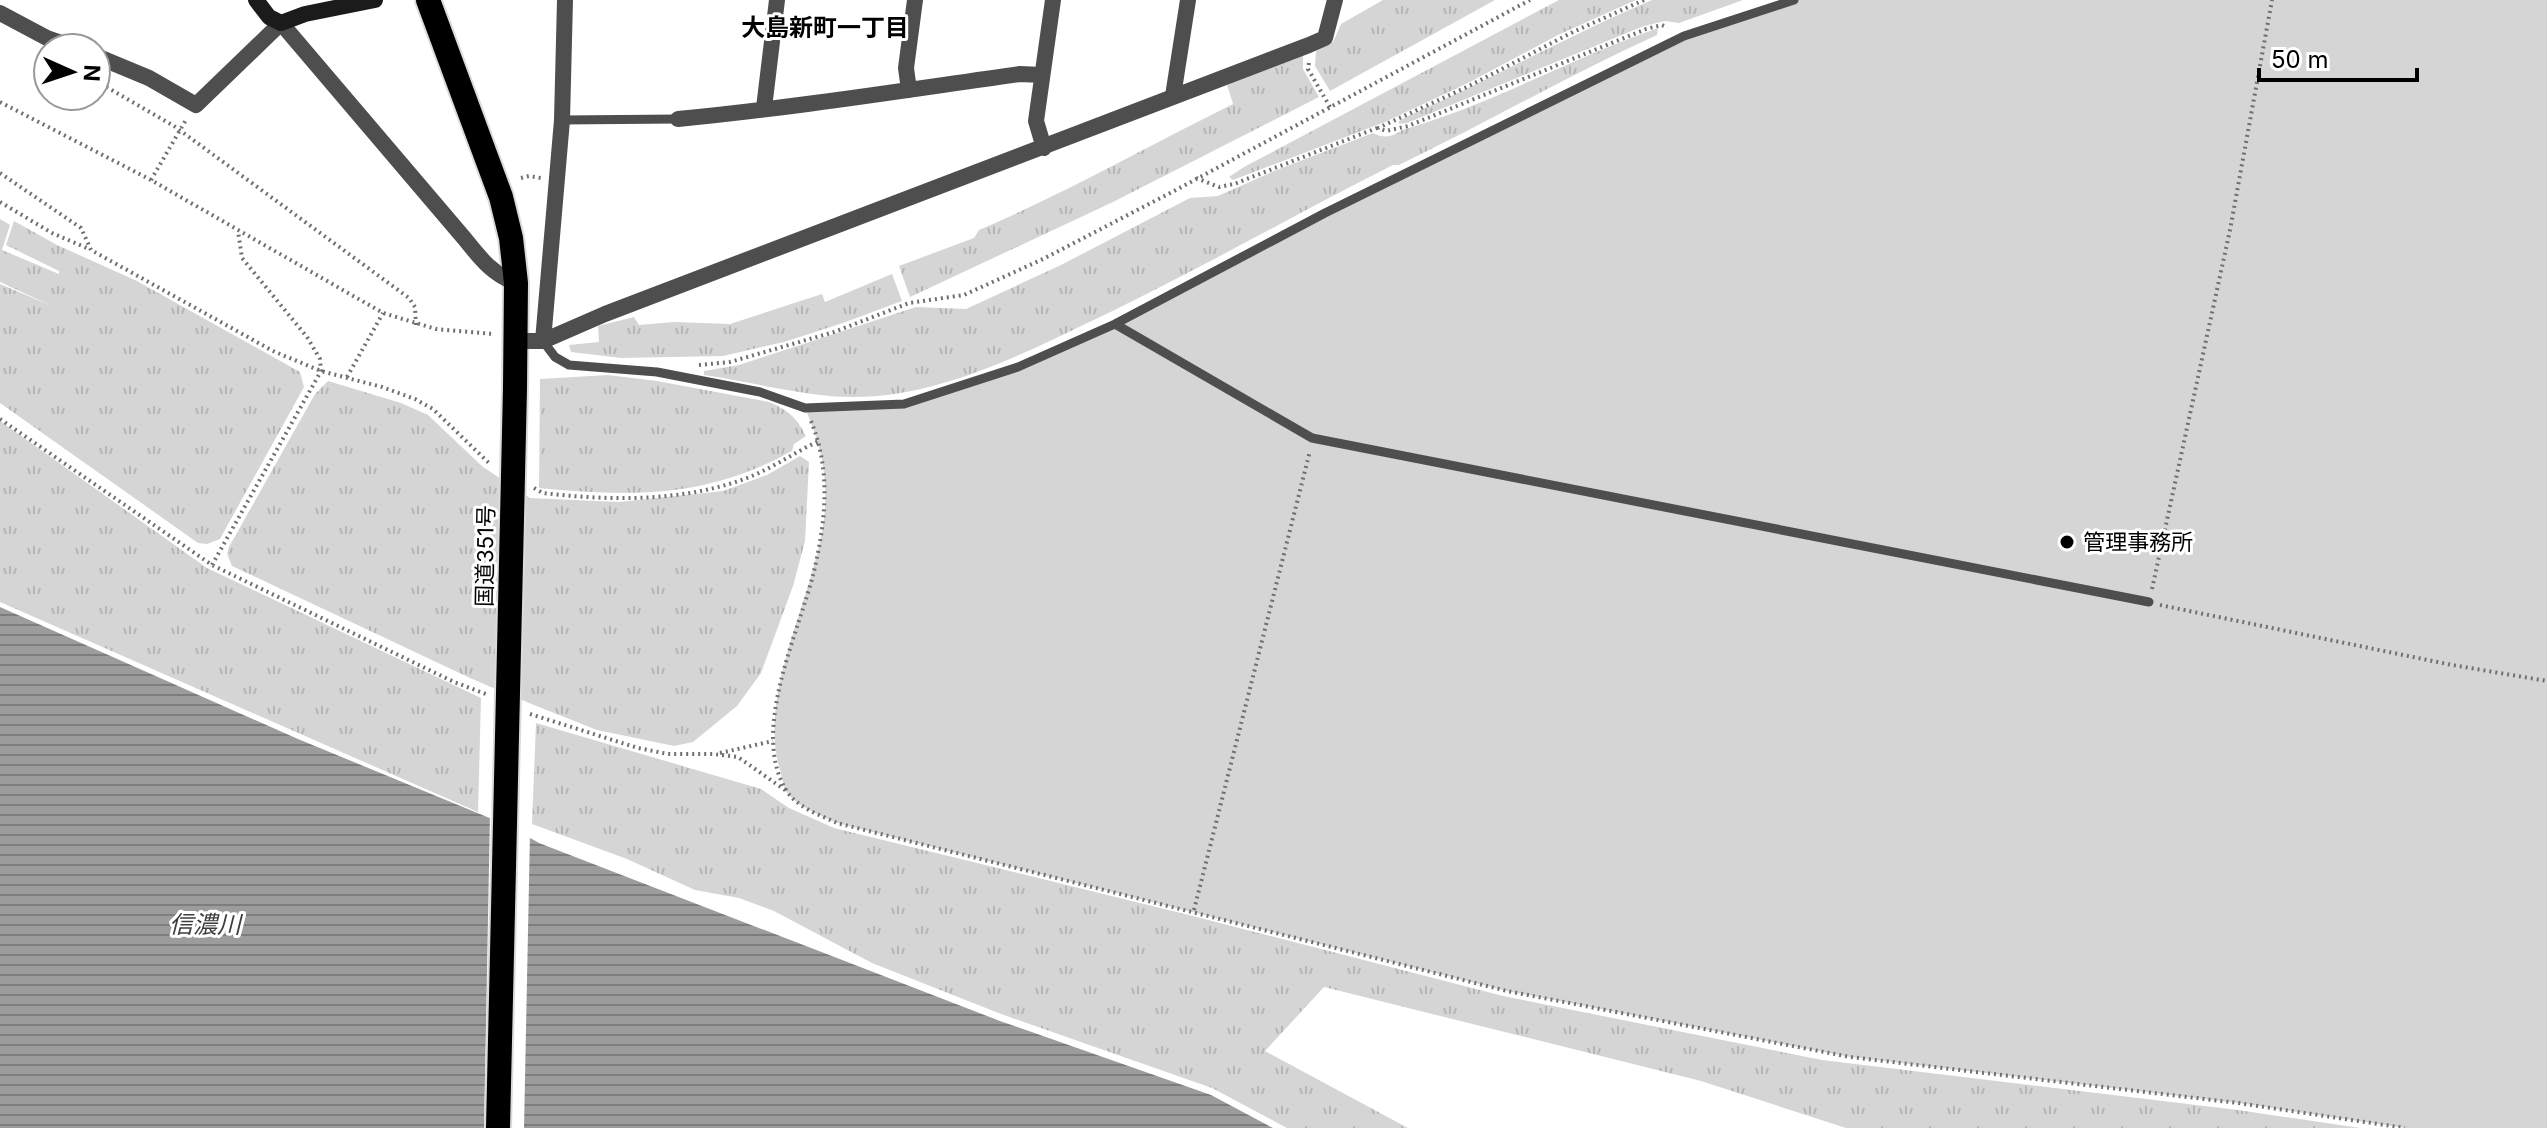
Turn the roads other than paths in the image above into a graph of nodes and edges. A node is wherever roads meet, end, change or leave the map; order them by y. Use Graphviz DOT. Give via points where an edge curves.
graph roads {
  1 [pos="256,0"];
  2 [pos="375,0"];
  3 [pos="428,0"];
  4 [pos="565,0"];
  5 [pos="777,0"];
  6 [pos="915,0"];
  7 [pos="1053,0"];
  8 [pos="1188,0"];
  9 [pos="1335,0"];
  10 [pos="1794,0"];
  11 [pos="0,13"];
  12 [pos="281,23"];
  13 [pos="36,32"];
  14 [pos="112,63"];
  15 [pos="1042,75"];
  16 [pos="909,90"];
  17 [pos="1173,96"];
  18 [pos="764,108"];
  19 [pos="678,119"];
  20 [pos="562,120"];
  21 [pos="1044,148"];
  22 [pos="516,283"];
  23 [pos="1115,324"];
  24 [pos="508,338"];
  25 [pos="543,341"];
  26 [pos="2149,602"];
  27 [pos="498,1128"];
  1 -- 12 [label="street"];
  2 -- 12 [label="street"];
  3 -- 22 [label="highway, 国道351号" via="501,197"];
  4 -- 20 [label="street"];
  5 -- 18 [label="street"];
  6 -- 16 [label="street" via="906,68"];
  7 -- 15 [label="street"];
  8 -- 17 [label="street"];
  9 -- 17 [label="street" via="1325,38"];
  10 -- 23 [label="lane" via="1684,36 1352,199"];
  11 -- 13 [label="street"];
  12 -- 14 [label="street" via="196,105"];
  12 -- 22 [label="street" via="482,262"];
  15 -- 16 [label="street"];
  15 -- 21 [label="street" via="1036,121"];
  16 -- 18 [label="street"];
  17 -- 21 [label="street"];
  18 -- 19 [label="street"];
  19 -- 20 [label="lane"];
  20 -- 25 [label="street"];
  21 -- 25 [label="street"];
  22 -- 24 [label="highway, 国道351号"];
  23 -- 25 [label="lane" via="1018,367 904,404 805,408 760,392 657,372 569,365"];
  23 -- 26 [label="lane" via="1312,438"];
  24 -- 25 [label="street"];
  24 -- 27 [label="highway, 国道351号, bridge" via="515,388"];
}
